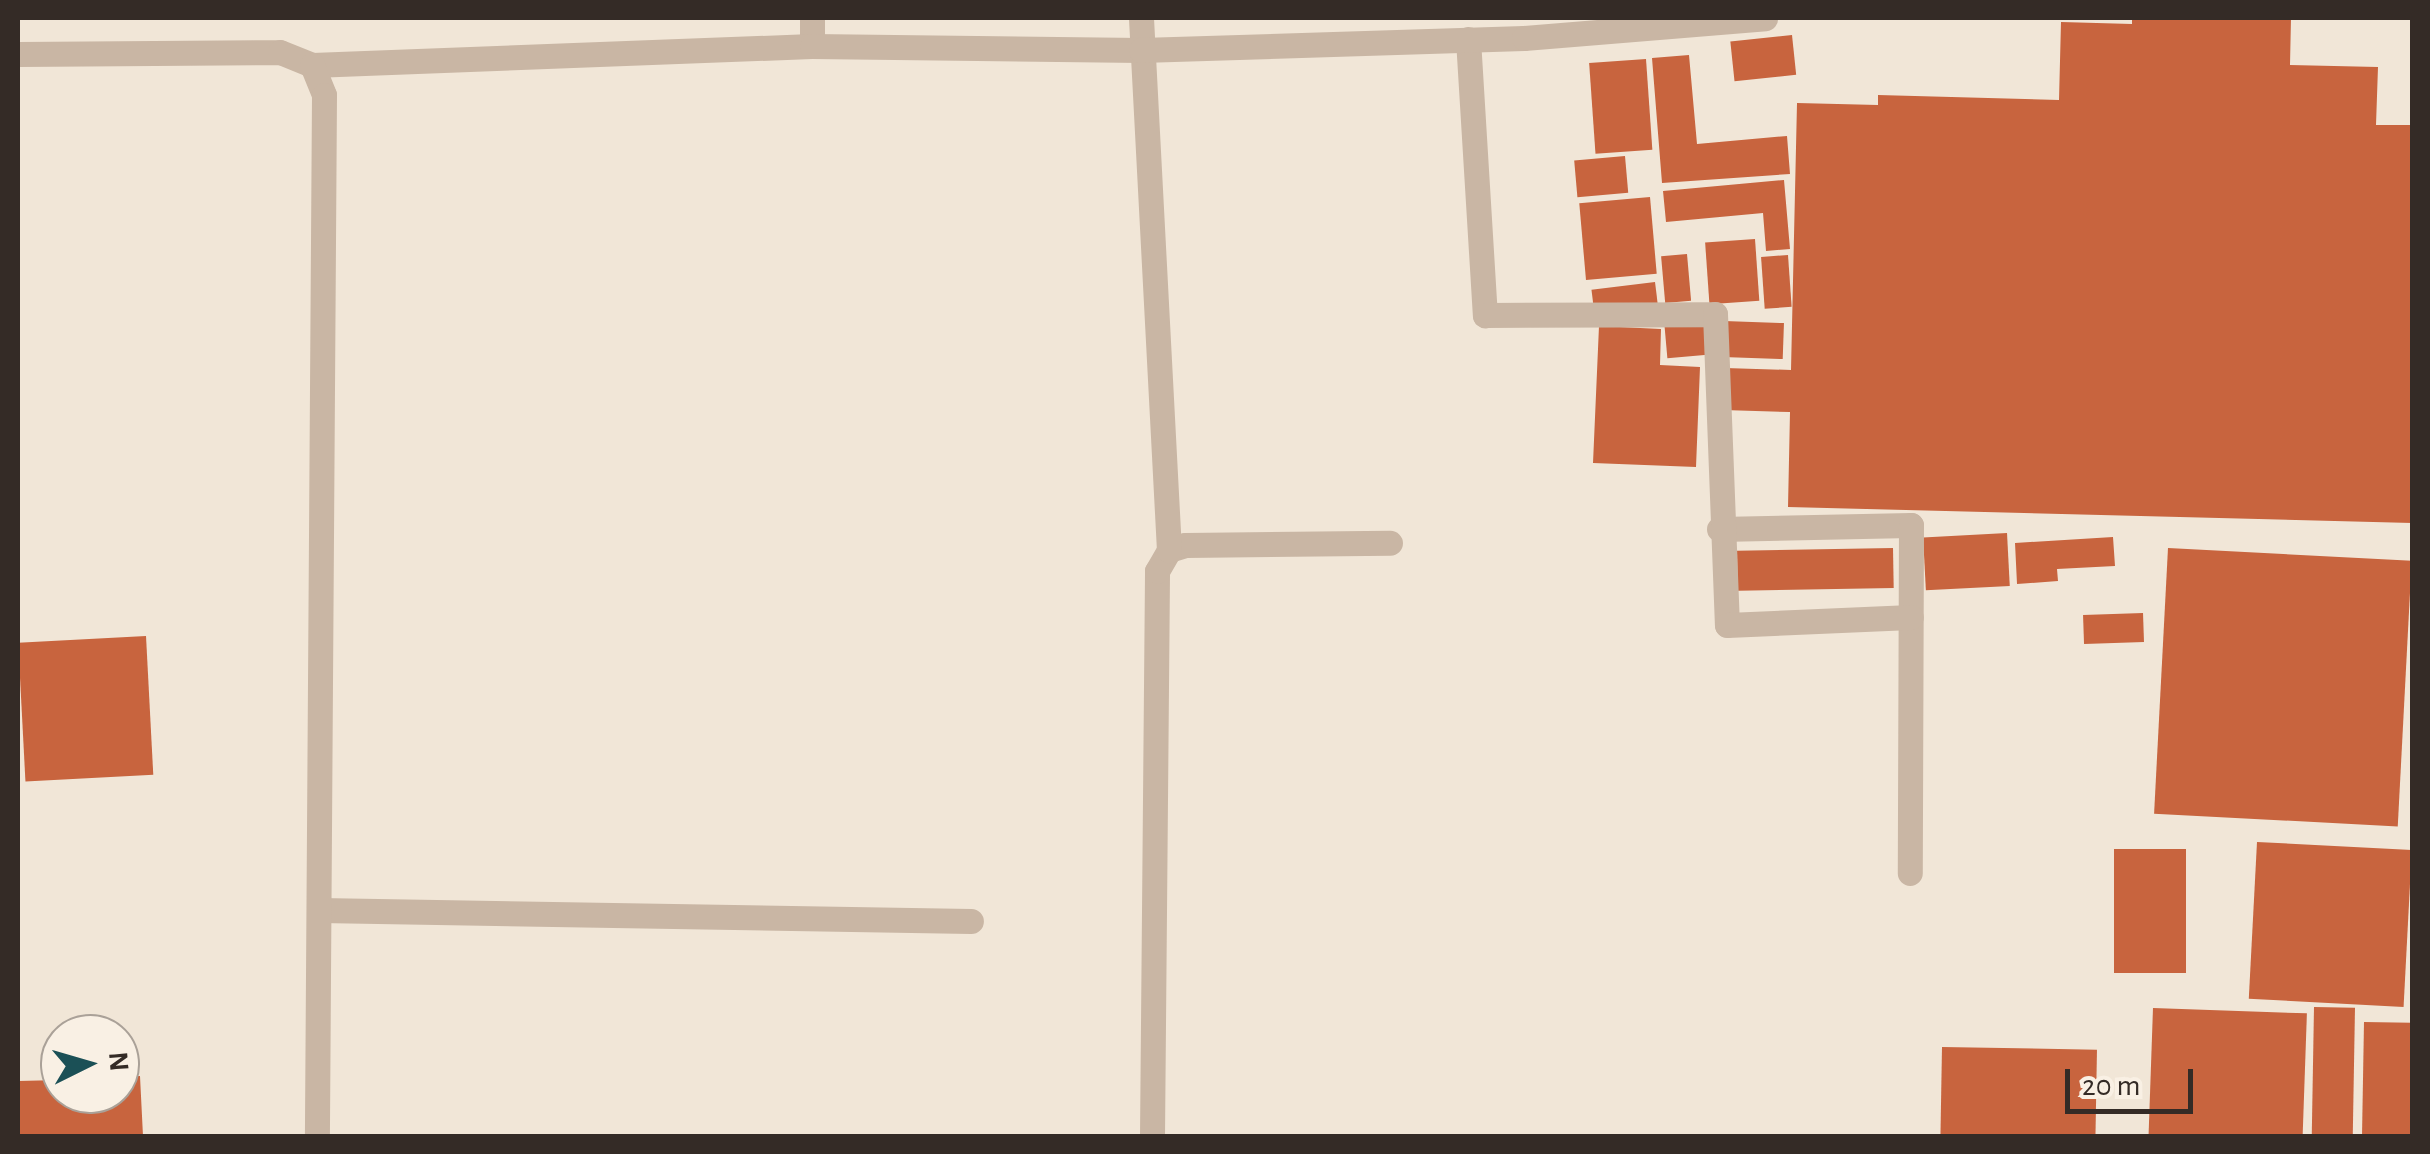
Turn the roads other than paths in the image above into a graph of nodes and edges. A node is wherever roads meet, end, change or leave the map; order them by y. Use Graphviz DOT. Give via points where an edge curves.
graph roads {
  1 [pos="812,18"];
  2 [pos="1141,18"];
  3 [pos="1594,18"];
  4 [pos="1766,18"];
  5 [pos="1481,32"];
  6 [pos="1524,38"];
  7 [pos="812,46"];
  8 [pos="1140,50"];
  9 [pos="18,54"];
  10 [pos="312,65"];
  11 [pos="1719,529"];
  12 [pos="1390,543"];
  13 [pos="1169,550"];
  14 [pos="1911,617"];
  15 [pos="1910,873"];
  16 [pos="320,910"];
  17 [pos="971,922"];
  18 [pos="317,1136"];
  19 [pos="1152,1136"];
  1 -- 7 [label="street"];
  2 -- 8 [label="street"];
  3 -- 6 [label="street"];
  4 -- 6 [label="street"];
  5 -- 6 [label="street"];
  5 -- 8 [label="street"];
  5 -- 11 [label="street" via="1485,315 1715,314"];
  7 -- 8 [label="street"];
  7 -- 10 [label="street"];
  8 -- 13 [label="street"];
  9 -- 10 [label="street" via="280,52"];
  10 -- 16 [label="street" via="324,95"];
  11 -- 14 [label="street" via="1726,624"];
  11 -- 14 [label="street" via="1911,524"];
  12 -- 13 [label="street"];
  13 -- 19 [label="street" via="1157,572"];
  14 -- 15 [label="street"];
  16 -- 17 [label="street"];
  16 -- 18 [label="street"];
}
